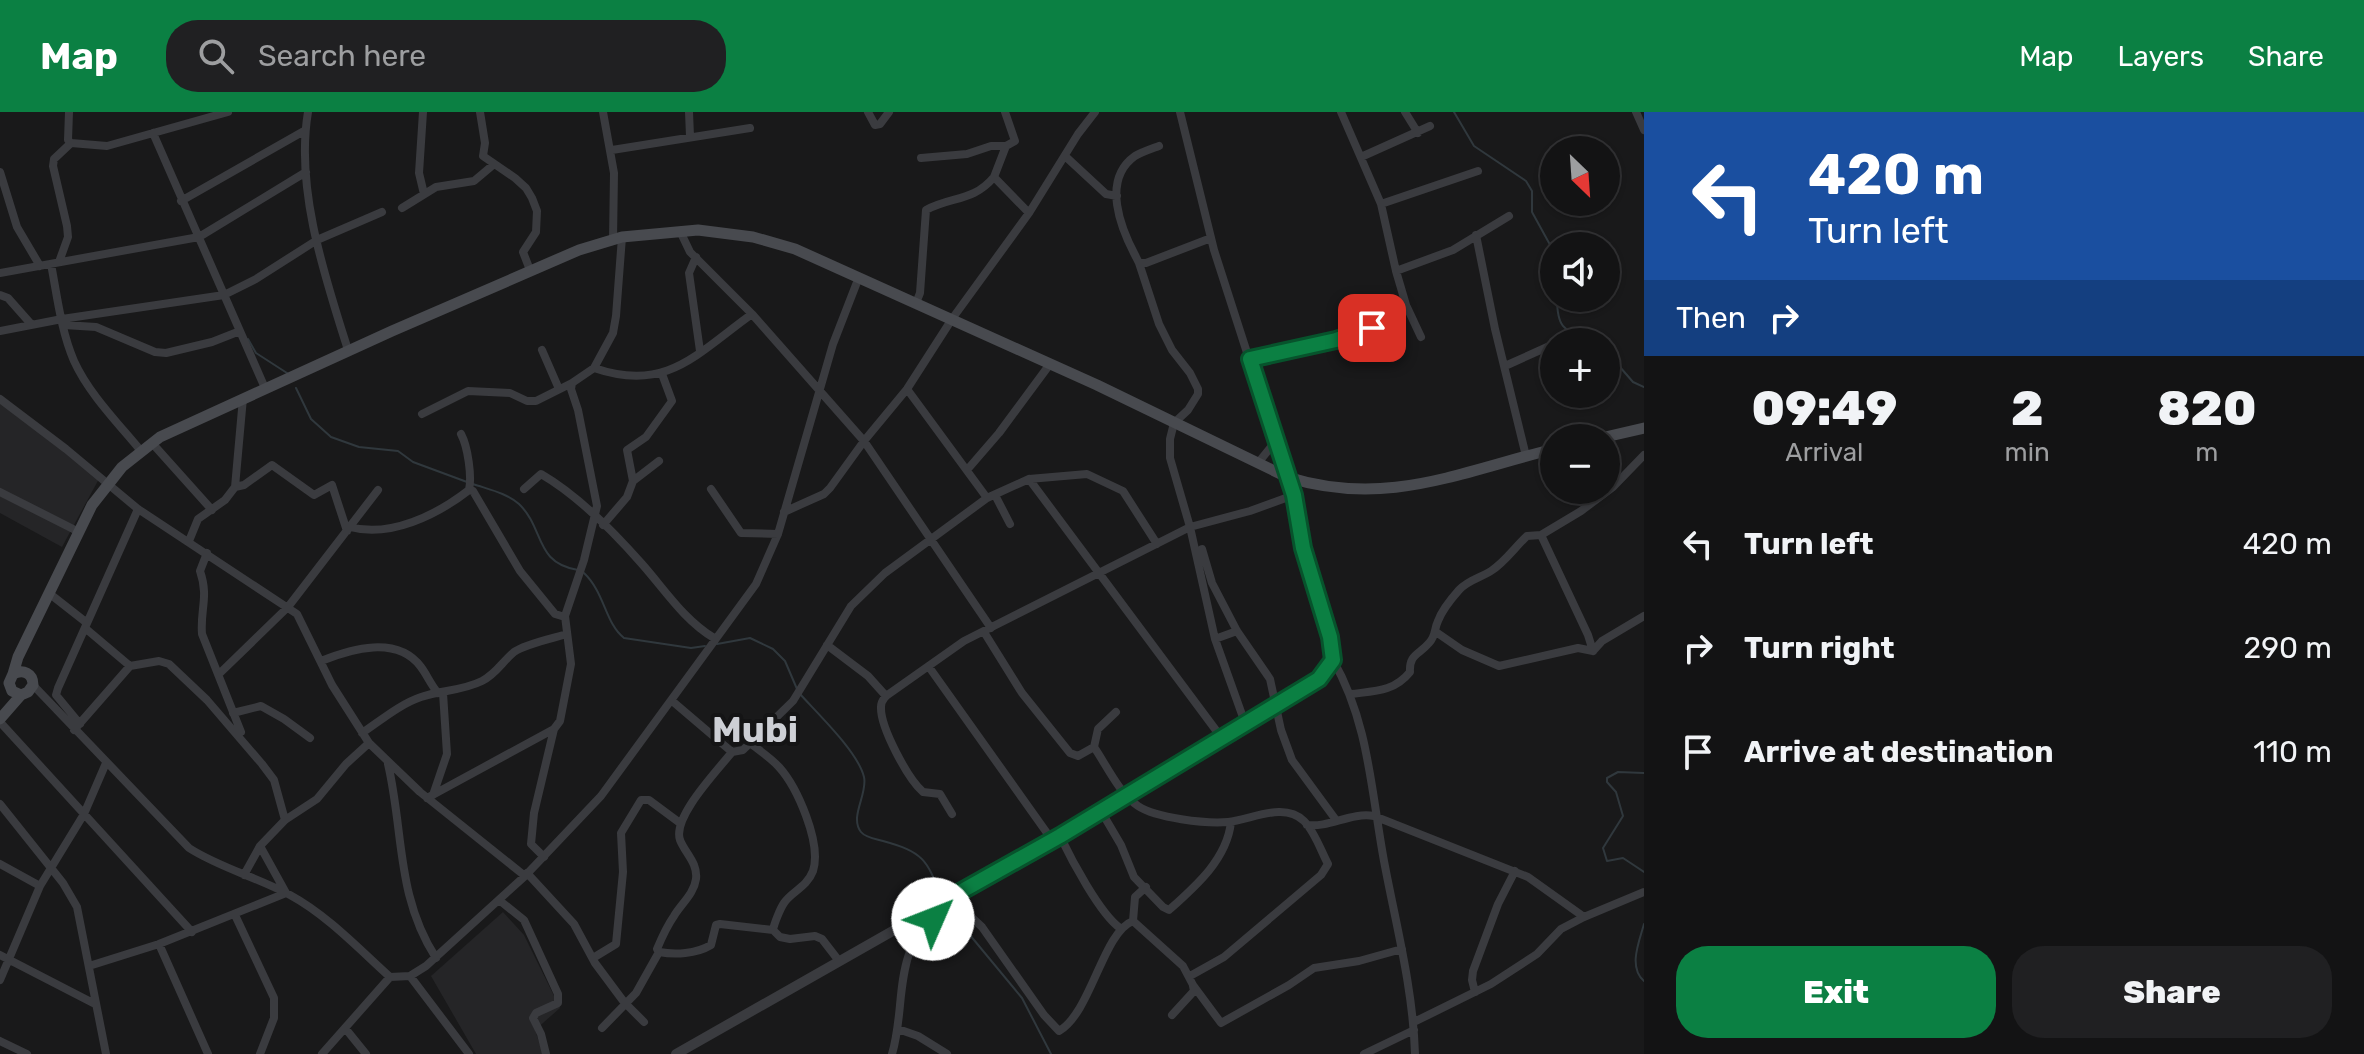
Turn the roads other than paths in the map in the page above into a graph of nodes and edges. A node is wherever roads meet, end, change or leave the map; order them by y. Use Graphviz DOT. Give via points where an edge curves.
graph roads {
  1 [pos="69,112"];
  2 [pos="228,112"];
  3 [pos="308,112"];
  4 [pos="423,112"];
  5 [pos="480,112"];
  6 [pos="603,112"];
  7 [pos="689,112"];
  8 [pos="868,112"];
  9 [pos="889,112"];
  10 [pos="1005,112"];
  11 [pos="1095,112"];
  12 [pos="1180,112"];
  13 [pos="1341,112"];
  14 [pos="1405,112"];
  15 [pos="1636,112"];
  16 [pos="1430,126"];
  17 [pos="750,128"];
  18 [pos="1644,130"];
  19 [pos="304,131"];
  20 [pos="153,133"];
  21 [pos="1418,133"];
  22 [pos="690,136"];
  23 [pos="71,143"];
  24 [pos="1006,146"];
  25 [pos="1159,146"];
  26 [pos="612,150"];
  27 [pos="1065,156"];
  28 [pos="1361,157"];
  29 [pos="921,158"];
  30 [pos="493,165"];
  31 [pos="1478,171"];
  32 [pos="0,172"];
  33 [pos="306,172"];
  34 [pos="994,177"];
  35 [pos="424,194"];
  36 [pos="1117,196"];
  37 [pos="181,201"];
  38 [pos="1381,204"];
  39 [pos="402,208"];
  40 [pos="382,212"];
  41 [pos="1029,213"];
  42 [pos="1509,216"];
  43 [pos="680,231"];
  44 [pos="1476,235"];
  45 [pos="199,237"];
  46 [pos="617,238"];
  47 [pos="1211,238"];
  48 [pos="317,240"];
  49 [pos="696,257"];
  50 [pos="55,263"];
  51 [pos="1139,263"];
  52 [pos="40,266"];
  53 [pos="530,270"];
  54 [pos="1396,271"];
  55 [pos="0,273"];
  56 [pos="859,277"];
  57 [pos="0,295"];
  58 [pos="224,295"];
  59 [pos="916,303"];
  60 [pos="1406,305"];
  61 [pos="752,314"];
  62 [pos="952,319"];
  63 [pos="63,322"];
  64 [pos="31,324"];
  65 [pos="0,331"];
  66 [pos="240,331"];
  67 [pos="1421,337"];
  68 [pos="348,350"];
  69 [pos="542,350"];
  70 [pos="700,351"];
  71 [pos="1540,351"];
  72 [pos="1250,359"];
  73 [pos="1050,364"];
  74 [pos="1505,366"];
  75 [pos="594,368"];
  76 [pos="662,374"];
  77 [pos="572,383"];
  78 [pos="265,388"];
  79 [pos="559,389"];
  80 [pos="821,389"];
  81 [pos="907,389"];
  82 [pos="243,398"];
  83 [pos="0,399"];
  84 [pos="422,414"];
  85 [pos="1174,423"];
  86 [pos="1644,428"];
  87 [pos="461,434"];
  88 [pos="1620,434"];
  89 [pos="864,441"];
  90 [pos="1275,442"];
  91 [pos="152,443"];
  92 [pos="141,451"];
  93 [pos="1540,452"];
  94 [pos="1644,455"];
  95 [pos="1526,456"];
  96 [pos="659,461"];
  97 [pos="1258,463"];
  98 [pos="967,470"];
  99 [pos="1287,477"];
  100 [pos="1029,479"];
  101 [pos="633,481"];
  102 [pos="108,483"];
  103 [pos="235,487"];
  104 [pos="469,489"];
  105 [pos="524,489"];
  106 [pos="711,489"];
  107 [pos="378,490"];
  108 [pos="0,492"];
  109 [pos="1294,495"];
  110 [pos="991,496"];
  111 [pos="138,509"];
  112 [pos="212,510"];
  113 [pos="784,512"];
  114 [pos="599,521"];
  115 [pos="1010,524"];
  116 [pos="1190,527"];
  117 [pos="348,529"];
  118 [pos="79,532"];
  119 [pos="778,534"];
  120 [pos="1541,535"];
  121 [pos="932,539"];
  122 [pos="189,541"];
  123 [pos="1157,544"];
  124 [pos="1202,549"];
  125 [pos="207,553"];
  126 [pos="1097,574"];
  127 [pos="50,594"];
  128 [pos="288,607"];
  129 [pos="1644,616"];
  130 [pos="565,617"];
  131 [pos="86,625"];
  132 [pos="988,630"];
  133 [pos="1237,631"];
  134 [pos="1436,632"];
  135 [pos="567,634"];
  136 [pos="714,638"];
  137 [pos="1215,639"];
  138 [pos="27,642"];
  139 [pos="827,645"];
  140 [pos="1593,651"];
  141 [pos="1333,660"];
  142 [pos="321,661"];
  143 [pos="130,666"];
  144 [pos="929,667"];
  145 [pos="219,674"];
  146 [pos="11,680"];
  147 [pos="27,688"];
  148 [pos="440,693"];
  149 [pos="1351,694"];
  150 [pos="0,696"];
  151 [pos="886,696"];
  152 [pos="671,700"];
  153 [pos="1276,705"];
  154 [pos="1116,712"];
  155 [pos="233,713"];
  156 [pos="0,720"];
  157 [pos="1245,723"];
  158 [pos="77,727"];
  159 [pos="554,729"];
  160 [pos="362,733"];
  161 [pos="1221,737"];
  162 [pos="310,738"];
  163 [pos="369,743"];
  164 [pos="750,743"];
  165 [pos="249,747"];
  166 [pos="1094,747"];
  167 [pos="732,752"];
  168 [pos="106,763"];
  169 [pos="388,763"];
  170 [pos="1127,795"];
  171 [pos="430,797"];
  172 [pos="0,804"];
  173 [pos="1101,811"];
  174 [pos="84,814"];
  175 [pos="952,814"];
  176 [pos="285,820"];
  177 [pos="1336,820"];
  178 [pos="1379,820"];
  179 [pos="1231,822"];
  180 [pos="680,823"];
  181 [pos="1307,825"];
  182 [pos="1056,838"];
  183 [pos="260,846"];
  184 [pos="544,857"];
  185 [pos="0,864"];
  186 [pos="52,869"];
  187 [pos="1515,871"];
  188 [pos="526,874"];
  189 [pos="244,875"];
  190 [pos="40,886"];
  191 [pos="1146,887"];
  192 [pos="1644,892"];
  193 [pos="286,893"];
  194 [pos="951,898"];
  195 [pos="499,900"];
  196 [pos="937,905"];
  197 [pos="235,915"];
  198 [pos="1584,917"];
  199 [pos="1133,921"];
  200 [pos="1120,928"];
  201 [pos="773,930"];
  202 [pos="192,932"];
  203 [pos="159,944"];
  204 [pos="1402,949"];
  205 [pos="659,952"];
  206 [pos="0,955"];
  207 [pos="436,958"];
  208 [pos="593,958"];
  209 [pos="10,961"];
  210 [pos="839,961"];
  211 [pos="89,966"];
  212 [pos="410,976"];
  213 [pos="390,977"];
  214 [pos="0,980"];
  215 [pos="1192,981"];
  216 [pos="1475,992"];
  217 [pos="95,1004"];
  218 [pos="627,1004"];
  219 [pos="1172,1015"];
  220 [pos="644,1022"];
  221 [pos="1414,1026"];
  222 [pos="345,1028"];
  223 [pos="602,1028"];
  224 [pos="898,1029"];
  225 [pos="0,1041"];
  226 [pos="686,1052"];
  227 [pos="27,1054"];
  228 [pos="106,1054"];
  229 [pos="208,1054"];
  230 [pos="260,1054"];
  231 [pos="322,1054"];
  232 [pos="366,1054"];
  233 [pos="469,1054"];
  234 [pos="546,1054"];
  235 [pos="892,1054"];
  236 [pos="947,1054"];
  237 [pos="1364,1054"];
  238 [pos="1415,1054"];
  1 -- 23 [label="street"];
  2 -- 20 [label="street"];
  3 -- 19 [label="street"];
  4 -- 35 [label="street" via="419,173"];
  5 -- 30 [label="street" via="483,156"];
  6 -- 26 [label="street"];
  7 -- 22 [label="street"];
  8 -- 9 [label="street" via="875,125"];
  10 -- 24 [label="street" via="1015,138"];
  11 -- 27 [label="street"];
  12 -- 47 [label="street"];
  13 -- 28 [label="street"];
  14 -- 21 [label="street"];
  15 -- 18 [label="street"];
  16 -- 21 [label="street"];
  17 -- 22 [label="street"];
  19 -- 33 [label="street"];
  19 -- 37 [label="street"];
  20 -- 23 [label="street" via="107,146"];
  20 -- 37 [label="street"];
  21 -- 28 [label="street"];
  22 -- 26 [label="street"];
  23 -- 50 [label="street" via="53,166 68,237"];
  24 -- 29 [label="street"];
  24 -- 34 [label="street"];
  25 -- 36 [label="street" via="1125,166"];
  26 -- 46 [label="street"];
  27 -- 36 [label="street" via="1106,194"];
  27 -- 41 [label="street"];
  28 -- 38 [label="street"];
  30 -- 35 [label="street" via="474,181"];
  30 -- 53 [label="street" via="526,188 537,211 536,232 523,252"];
  31 -- 38 [label="street"];
  32 -- 52 [label="street" via="17,227"];
  33 -- 45 [label="street"];
  33 -- 48 [label="street"];
  34 -- 41 [label="street"];
  34 -- 59 [label="street" via="969,197 926,210"];
  35 -- 39 [label="street"];
  36 -- 51 [label="street" via="1123,233"];
  37 -- 45 [label="street"];
  38 -- 54 [label="street"];
  40 -- 48 [label="street"];
  41 -- 62 [label="street"];
  42 -- 44 [label="street"];
  43 -- 46 [label="main road"];
  43 -- 49 [label="street"];
  43 -- 56 [label="main road" via="775,241"];
  44 -- 54 [label="street" via="1427,262"];
  44 -- 74 [label="street"];
  45 -- 50 [label="street"];
  45 -- 58 [label="street"];
  46 -- 53 [label="main road"];
  46 -- 75 [label="street" via="613,333"];
  47 -- 51 [label="street"];
  47 -- 72 [label="street"];
  48 -- 58 [label="street"];
  48 -- 68 [label="street"];
  49 -- 61 [label="street"];
  49 -- 70 [label="street" via="689,273"];
  50 -- 52 [label="street"];
  50 -- 63 [label="street"];
  51 -- 85 [label="street" via="1159,324 1198,389"];
  52 -- 55 [label="street"];
  53 -- 68 [label="main road"];
  54 -- 60 [label="street"];
  56 -- 59 [label="main road"];
  56 -- 80 [label="street"];
  57 -- 64 [label="street"];
  58 -- 63 [label="street"];
  58 -- 66 [label="street"];
  59 -- 62 [label="main road"];
  60 -- 67 [label="street"];
  60 -- 72 [label="street" via="1372,328"];
  61 -- 70 [label="street"];
  61 -- 80 [label="street"];
  62 -- 73 [label="main road"];
  62 -- 81 [label="street"];
  63 -- 64 [label="street"];
  63 -- 66 [label="street" via="96,327 166,353"];
  63 -- 92 [label="street" via="73,360"];
  64 -- 65 [label="street"];
  66 -- 78 [label="street"];
  68 -- 78 [label="main road"];
  69 -- 79 [label="street"];
  70 -- 76 [label="street"];
  71 -- 74 [label="street"];
  72 -- 90 [label="street"];
  73 -- 85 [label="main road"];
  73 -- 98 [label="street"];
  74 -- 95 [label="street"];
  75 -- 76 [label="street" via="629,377"];
  75 -- 77 [label="street"];
  76 -- 101 [label="street" via="672,401 646,437 627,450"];
  77 -- 79 [label="street"];
  77 -- 114 [label="street"];
  78 -- 82 [label="main road"];
  79 -- 84 [label="street" via="536,401 510,393 468,391"];
  80 -- 89 [label="street"];
  80 -- 113 [label="street"];
  81 -- 89 [label="street"];
  81 -- 98 [label="street"];
  82 -- 91 [label="main road"];
  82 -- 103 [label="street"];
  83 -- 102 [label="street"];
  85 -- 97 [label="main road"];
  85 -- 116 [label="street" via="1170,458"];
  86 -- 88 [label="main road"];
  87 -- 104 [label="street" via="472,478"];
  89 -- 113 [label="street" via="824,494"];
  89 -- 121 [label="street"];
  90 -- 97 [label="street"];
  90 -- 99 [label="street"];
  91 -- 92 [label="main road"];
  91 -- 112 [label="street"];
  92 -- 102 [label="main road"];
  93 -- 95 [label="main road"];
  94 -- 120 [label="street" via="1613,487"];
  95 -- 99 [label="main road" via="1384,490 1337,489"];
  96 -- 101 [label="street"];
  97 -- 99 [label="main road"];
  98 -- 110 [label="street"];
  99 -- 109 [label="street"];
  100 -- 110 [label="street"];
  100 -- 123 [label="street" via="1072,474 1098,478 1123,491"];
  100 -- 126 [label="street"];
  101 -- 114 [label="street" via="627,497"];
  102 -- 111 [label="street"];
  102 -- 118 [label="main road"];
  103 -- 112 [label="street"];
  103 -- 117 [label="street" via="272,465 314,495 332,485"];
  104 -- 117 [label="street" via="442,508 383,531"];
  104 -- 130 [label="street" via="520,571 555,614"];
  105 -- 114 [label="street" via="541,474"];
  106 -- 119 [label="street" via="741,533"];
  107 -- 117 [label="street"];
  108 -- 118 [label="street"];
  109 -- 116 [label="street"];
  109 -- 141 [label="street"];
  110 -- 115 [label="street"];
  110 -- 121 [label="street"];
  111 -- 122 [label="street"];
  111 -- 131 [label="street"];
  112 -- 122 [label="street" via="198,519"];
  113 -- 119 [label="street"];
  114 -- 130 [label="street"];
  114 -- 136 [label="street" via="671,601"];
  116 -- 123 [label="street"];
  116 -- 137 [label="street"];
  117 -- 128 [label="street"];
  118 -- 127 [label="main road"];
  119 -- 136 [label="street" via="756,584"];
  120 -- 134 [label="street" via="1527,536 1491,571 1461,588 1443,610"];
  120 -- 140 [label="street"];
  121 -- 132 [label="street"];
  121 -- 139 [label="street" via="851,606"];
  122 -- 125 [label="street"];
  123 -- 126 [label="street"];
  124 -- 133 [label="street" via="1212,583"];
  125 -- 128 [label="street"];
  125 -- 145 [label="street" via="200,571 206,589 202,634"];
  126 -- 132 [label="street"];
  126 -- 161 [label="street"];
  127 -- 131 [label="street"];
  127 -- 138 [label="main road"];
  128 -- 142 [label="street" via="302,622"];
  128 -- 145 [label="street"];
  129 -- 140 [label="street"];
  130 -- 135 [label="street"];
  131 -- 143 [label="street"];
  131 -- 158 [label="street" via="56,695"];
  132 -- 144 [label="street"];
  132 -- 166 [label="street" via="1022,693 1070,753 1078,756"];
  133 -- 137 [label="street"];
  133 -- 153 [label="street" via="1270,679"];
  134 -- 140 [label="street" via="1483,662 1499,666 1578,648"];
  134 -- 149 [label="street" via="1410,661 1410,672 1393,687"];
  135 -- 148 [label="street" via="521,648 482,681"];
  135 -- 159 [label="street" via="571,664"];
  136 -- 152 [label="street"];
  137 -- 157 [label="street"];
  138 -- 146 [label="main road"];
  138 -- 147 [label="main road"];
  139 -- 151 [label="street"];
  139 -- 164 [label="street" via="793,701"];
  141 -- 149 [label="street"];
  141 -- 153 [label="street" via="1319,679"];
  142 -- 148 [label="street" via="378,646 393,648 421,667"];
  142 -- 160 [label="street"];
  143 -- 158 [label="street"];
  143 -- 165 [label="street" via="169,664"];
  144 -- 151 [label="street"];
  144 -- 182 [label="street"];
  145 -- 155 [label="street"];
  146 -- 147 [label="main road" via="12,691"];
  146 -- 147 [label="main road" via="19,671 27,672"];
  146 -- 150 [label="main road"];
  147 -- 156 [label="main road"];
  147 -- 158 [label="street"];
  148 -- 160 [label="street" via="406,704"];
  148 -- 171 [label="street" via="447,754"];
  149 -- 178 [label="street"];
  151 -- 175 [label="street" via="882,714 905,771 923,792 940,794"];
  152 -- 167 [label="street"];
  152 -- 184 [label="street" via="601,796"];
  153 -- 157 [label="street"];
  153 -- 177 [label="street" via="1292,760"];
  154 -- 166 [label="street" via="1098,729"];
  155 -- 162 [label="street" via="261,706"];
  155 -- 165 [label="street"];
  156 -- 174 [label="street"];
  157 -- 161 [label="street"];
  158 -- 168 [label="street"];
  159 -- 171 [label="street"];
  159 -- 184 [label="street" via="531,833 533,849"];
  160 -- 163 [label="street"];
  161 -- 170 [label="street"];
  163 -- 169 [label="street"];
  163 -- 176 [label="street" via="317,799"];
  164 -- 167 [label="street"];
  164 -- 201 [label="street" via="787,778 814,845 813,871 785,902"];
  165 -- 176 [label="street" via="274,780"];
  166 -- 170 [label="street"];
  167 -- 180 [label="street"];
  168 -- 174 [label="street"];
  168 -- 189 [label="street" via="189,848"];
  169 -- 171 [label="street"];
  169 -- 207 [label="street" via="404,884"];
  170 -- 173 [label="street"];
  170 -- 179 [label="street" via="1140,807 1164,814 1196,822"];
  171 -- 188 [label="street"];
  172 -- 186 [label="street"];
  173 -- 182 [label="street"];
  173 -- 191 [label="street" via="1134,877"];
  174 -- 186 [label="street"];
  174 -- 202 [label="street"];
  176 -- 183 [label="street"];
  177 -- 178 [label="street" via="1367,815"];
  177 -- 181 [label="street"];
  178 -- 187 [label="street"];
  178 -- 204 [label="street"];
  179 -- 181 [label="street" via="1287,813"];
  179 -- 191 [label="street" via="1216,863 1169,910"];
  180 -- 205 [label="street" via="680,840 696,877 663,933"];
  180 -- 208 [label="street" via="649,800 641,800 634,809 621,833 616,944"];
  181 -- 215 [label="street" via="1327,868"];
  182 -- 194 [label="street"];
  182 -- 200 [label="street"];
  183 -- 189 [label="street"];
  183 -- 193 [label="street"];
  184 -- 188 [label="street"];
  185 -- 190 [label="street"];
  186 -- 190 [label="street"];
  186 -- 211 [label="street" via="77,907"];
  187 -- 198 [label="street"];
  187 -- 216 [label="street" via="1473,971"];
  188 -- 195 [label="street"];
  188 -- 208 [label="street" via="574,924"];
  189 -- 193 [label="street"];
  190 -- 209 [label="street"];
  191 -- 199 [label="street" via="1133,902"];
  192 -- 198 [label="street"];
  193 -- 197 [label="street"];
  193 -- 213 [label="street"];
  194 -- 196 [label="street"];
  194 -- 200 [label="street" via="982,927 1059,1031 1081,1005"];
  195 -- 207 [label="street"];
  195 -- 234 [label="street" via="524,920 558,994 558,1003 533,1018"];
  196 -- 210 [label="street"];
  196 -- 224 [label="street" via="908,954"];
  197 -- 202 [label="street"];
  197 -- 230 [label="street" via="276,1009"];
  198 -- 216 [label="street"];
  199 -- 200 [label="street"];
  199 -- 215 [label="street" via="1183,966"];
  201 -- 205 [label="street" via="716,925 705,949"];
  201 -- 210 [label="street" via="790,939 822,939"];
  202 -- 203 [label="street"];
  203 -- 211 [label="street"];
  203 -- 229 [label="street"];
  204 -- 215 [label="street" via="1314,968 1223,1023"];
  204 -- 221 [label="street"];
  205 -- 218 [label="street"];
  206 -- 209 [label="street"];
  207 -- 212 [label="street"];
  208 -- 218 [label="street"];
  209 -- 214 [label="street"];
  209 -- 217 [label="street"];
  210 -- 226 [label="street"];
  211 -- 217 [label="street"];
  212 -- 213 [label="street"];
  212 -- 233 [label="street"];
  213 -- 222 [label="street"];
  215 -- 219 [label="street" via="1194,991"];
  216 -- 221 [label="street"];
  217 -- 228 [label="street"];
  218 -- 220 [label="street"];
  218 -- 223 [label="street"];
  221 -- 237 [label="street"];
  221 -- 238 [label="street"];
  222 -- 231 [label="street"];
  222 -- 232 [label="street"];
  224 -- 235 [label="street"];
  224 -- 236 [label="street"];
  225 -- 227 [label="street"];
}
